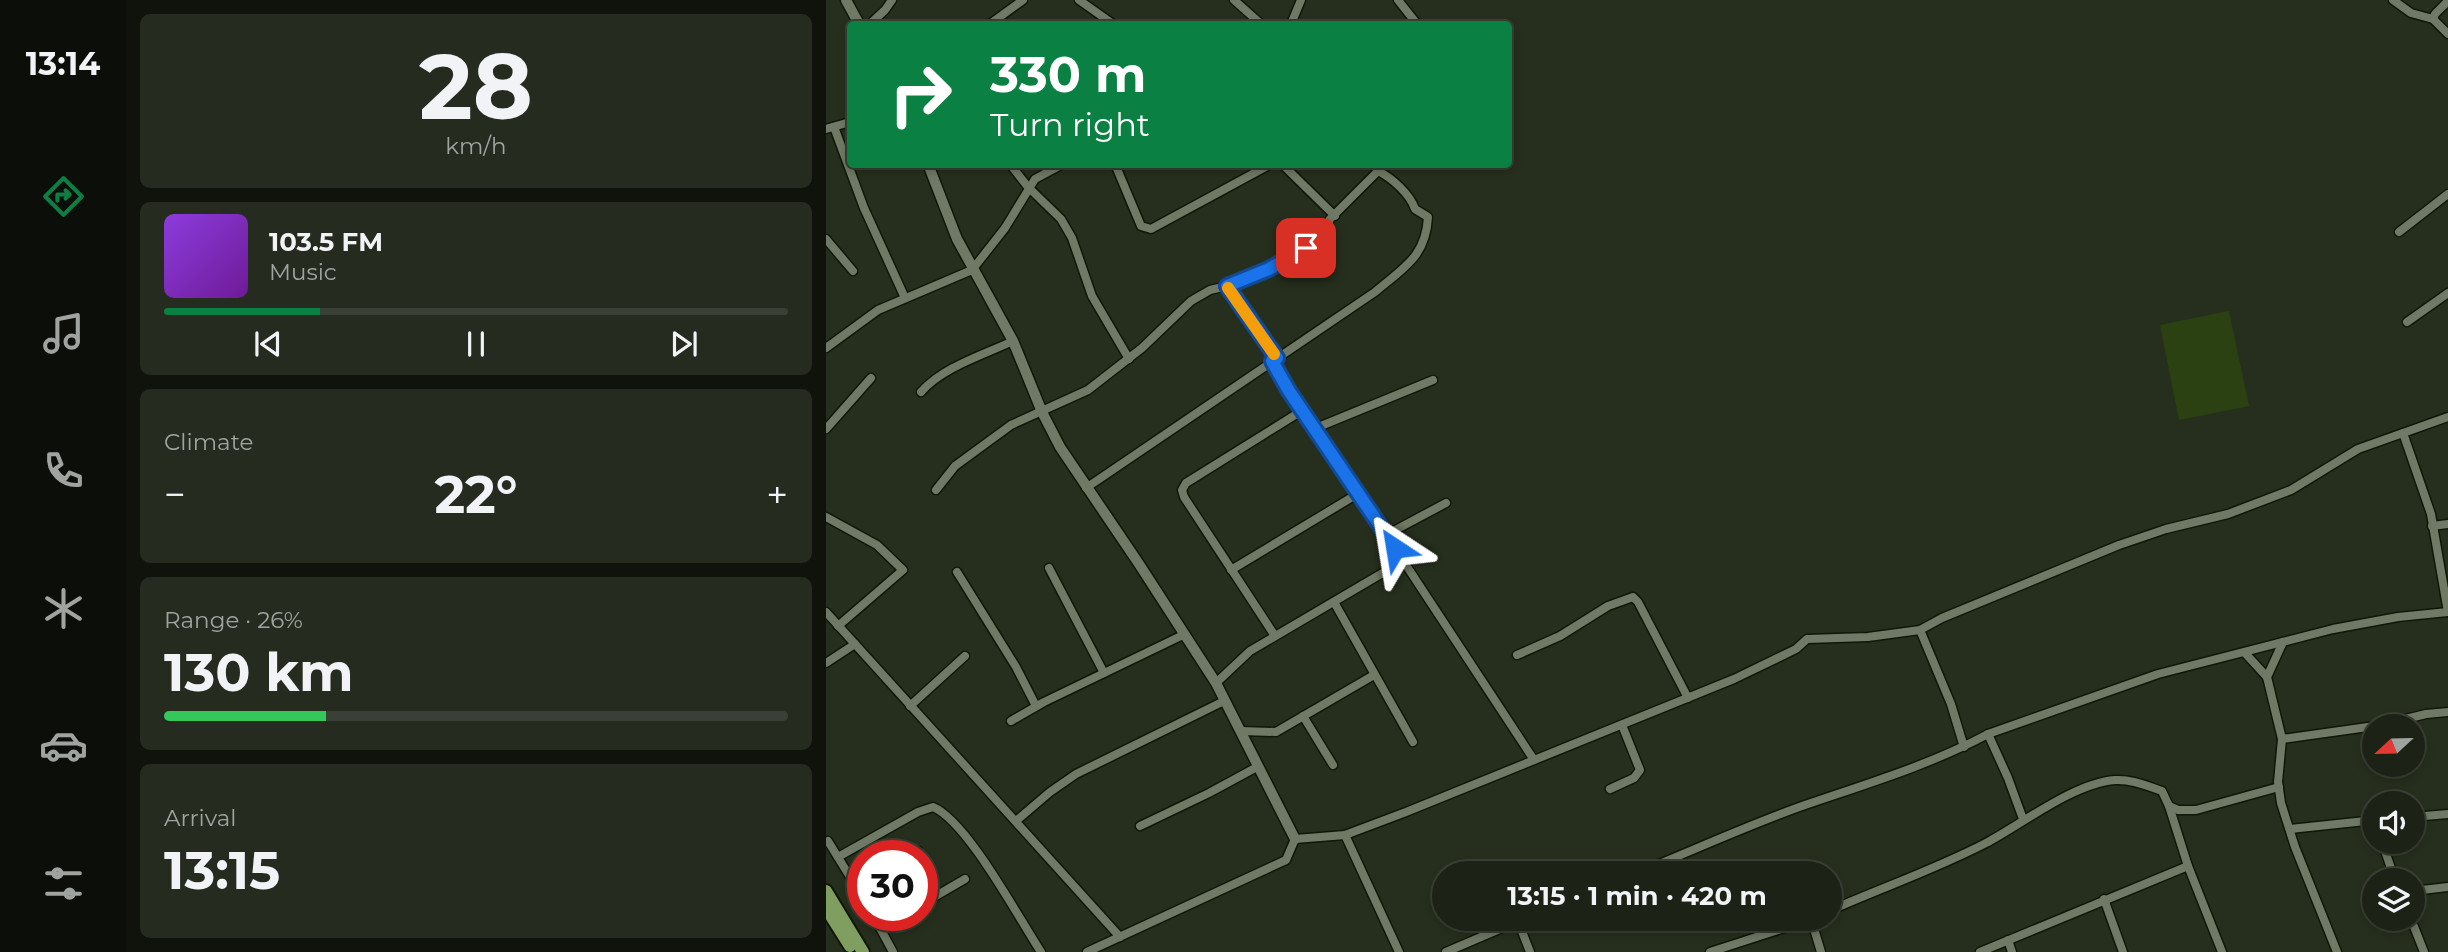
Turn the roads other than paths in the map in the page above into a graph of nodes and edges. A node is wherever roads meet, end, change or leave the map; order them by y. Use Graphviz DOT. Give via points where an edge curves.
graph roads {
  1 [pos="846,0"];
  2 [pos="892,0"];
  3 [pos="1023,0"];
  4 [pos="1079,0"];
  5 [pos="1234,0"];
  6 [pos="1301,0"];
  7 [pos="1398,0"];
  8 [pos="2393,0"];
  9 [pos="2448,1"];
  10 [pos="2433,19"];
  11 [pos="857,21"];
  12 [pos="873,21"];
  13 [pos="994,21"];
  14 [pos="1109,21"];
  15 [pos="1258,21"];
  16 [pos="1295,21"];
  17 [pos="1416,21"];
  18 [pos="2448,34"];
  19 [pos="847,123"];
  20 [pos="830,128"];
  21 [pos="930,168"];
  22 [pos="1013,168"];
  23 [pos="1056,168"];
  24 [pos="1117,168"];
  25 [pos="1264,168"];
  26 [pos="1286,168"];
  27 [pos="1294,168"];
  28 [pos="1290,172"];
  29 [pos="1028,187"];
  30 [pos="2448,194"];
  31 [pos="1335,216"];
  32 [pos="2399,232"];
  33 [pos="826,239"];
  34 [pos="972,270"];
  35 [pos="853,271"];
  36 [pos="1227,286"];
  37 [pos="2448,293"];
  38 [pos="905,298"];
  39 [pos="2407,321"];
  40 [pos="1013,341"];
  41 [pos="826,348"];
  42 [pos="1129,359"];
  43 [pos="1275,359"];
  44 [pos="871,378"];
  45 [pos="1433,380"];
  46 [pos="921,392"];
  47 [pos="1303,410"];
  48 [pos="1042,412"];
  49 [pos="2448,417"];
  50 [pos="1316,428"];
  51 [pos="826,429"];
  52 [pos="2403,433"];
  53 [pos="1086,488"];
  54 [pos="936,490"];
  55 [pos="1359,493"];
  56 [pos="1446,503"];
  57 [pos="826,517"];
  58 [pos="2448,524"];
  59 [pos="2432,526"];
  60 [pos="1386,535"];
  61 [pos="1403,561"];
  62 [pos="1049,568"];
  63 [pos="1231,570"];
  64 [pos="957,572"];
  65 [pos="1334,602"];
  66 [pos="826,612"];
  67 [pos="2448,612"];
  68 [pos="838,626"];
  69 [pos="1920,630"];
  70 [pos="1184,635"];
  71 [pos="1275,636"];
  72 [pos="2283,642"];
  73 [pos="855,644"];
  74 [pos="2245,653"];
  75 [pos="1517,655"];
  76 [pos="965,656"];
  77 [pos="826,663"];
  78 [pos="1104,673"];
  79 [pos="1374,676"];
  80 [pos="2267,677"];
  81 [pos="1216,683"];
  82 [pos="1688,698"];
  83 [pos="1224,701"];
  84 [pos="910,706"];
  85 [pos="1036,706"];
  86 [pos="2448,712"];
  87 [pos="2426,714"];
  88 [pos="1303,716"];
  89 [pos="1011,721"];
  90 [pos="1622,725"];
  91 [pos="2362,728"];
  92 [pos="1241,731"];
  93 [pos="1988,734"];
  94 [pos="2282,739"];
  95 [pos="1413,742"];
  96 [pos="1964,747"];
  97 [pos="1534,760"];
  98 [pos="1333,765"];
  99 [pos="1257,766"];
  100 [pos="2279,787"];
  101 [pos="1610,789"];
  102 [pos="2169,807"];
  103 [pos="2448,814"];
  104 [pos="2425,816"];
  105 [pos="2023,819"];
  106 [pos="1016,821"];
  107 [pos="2362,821"];
  108 [pos="1140,826"];
  109 [pos="2290,829"];
  110 [pos="1345,835"];
  111 [pos="1295,839"];
  112 [pos="828,841"];
  113 [pos="838,857"];
  114 [pos="1667,861"];
  115 [pos="2188,866"];
  116 [pos="847,869"];
  117 [pos="965,879"];
  118 [pos="826,881"];
  119 [pos="2448,887"];
  120 [pos="2425,890"];
  121 [pos="826,891"];
  122 [pos="938,895"];
  123 [pos="2104,899"];
  124 [pos="1842,905"];
  125 [pos="826,908"];
  126 [pos="882,931"];
  127 [pos="1495,931"];
  128 [pos="1523,931"];
  129 [pos="1775,931"];
  130 [pos="1815,931"];
  131 [pos="2416,931"];
  132 [pos="1120,937"];
  133 [pos="2008,940"];
  134 [pos="854,952"];
  135 [pos="863,952"];
  136 [pos="870,952"];
  137 [pos="894,952"];
  138 [pos="1041,952"];
  139 [pos="1087,952"];
  140 [pos="1399,952"];
  141 [pos="1446,952"];
  142 [pos="1530,952"];
  143 [pos="1710,952"];
  144 [pos="1821,952"];
  145 [pos="1980,952"];
  146 [pos="2012,952"];
  147 [pos="2123,952"];
  148 [pos="2222,952"];
  149 [pos="2337,952"];
  150 [pos="2424,952"];
  1 -- 11 [label="street"];
  2 -- 12 [label="street"];
  3 -- 13 [label="street"];
  4 -- 14 [label="street"];
  5 -- 15 [label="street"];
  6 -- 16 [label="street"];
  7 -- 17 [label="street"];
  8 -- 10 [label="street" via="2411,13"];
  9 -- 10 [label="street"];
  10 -- 18 [label="street"];
  19 -- 20 [label="street"];
  20 -- 38 [label="street"];
  21 -- 34 [label="street"];
  22 -- 29 [label="street"];
  23 -- 29 [label="street"];
  24 -- 25 [label="street" via="1141,226 1152,229"];
  26 -- 28 [label="street"];
  27 -- 28 [label="street"];
  28 -- 31 [label="street"];
  29 -- 34 [label="street" via="1005,228"];
  29 -- 42 [label="street" via="1072,238 1092,296"];
  30 -- 32 [label="street"];
  31 -- 36 [label="street" via="1323,236 1306,248"];
  31 -- 43 [label="street" via="1378,170 1428,217 1427,237 1412,262 1375,292"];
  33 -- 35 [label="street"];
  34 -- 38 [label="street"];
  34 -- 40 [label="street"];
  36 -- 42 [label="street" via="1191,300"];
  36 -- 43 [label="street"];
  37 -- 39 [label="street"];
  38 -- 41 [label="street" via="878,310"];
  40 -- 46 [label="street" via="945,373"];
  40 -- 48 [label="street"];
  42 -- 48 [label="street" via="1088,390"];
  43 -- 47 [label="street"];
  43 -- 53 [label="street"];
  44 -- 51 [label="street"];
  45 -- 50 [label="street"];
  47 -- 50 [label="street"];
  47 -- 63 [label="street" via="1186,483 1182,490"];
  48 -- 53 [label="street"];
  48 -- 54 [label="street" via="1011,425 969,455"];
  49 -- 52 [label="street"];
  50 -- 55 [label="street"];
  52 -- 59 [label="street" via="2429,504"];
  52 -- 69 [label="street" via="2347,455 2291,489 2228,514 2119,545"];
  53 -- 70 [label="street"];
  55 -- 60 [label="street"];
  55 -- 63 [label="street"];
  56 -- 60 [label="street"];
  57 -- 68 [label="street" via="877,545 903,570"];
  58 -- 59 [label="street"];
  59 -- 67 [label="street"];
  60 -- 61 [label="street"];
  61 -- 65 [label="street"];
  61 -- 97 [label="street"];
  62 -- 78 [label="street"];
  63 -- 71 [label="street"];
  64 -- 85 [label="street"];
  65 -- 71 [label="street"];
  65 -- 79 [label="street"];
  66 -- 68 [label="street"];
  67 -- 72 [label="street" via="2372,622"];
  68 -- 73 [label="street"];
  69 -- 82 [label="street" via="1807,639 1776,660"];
  69 -- 96 [label="street"];
  70 -- 78 [label="street"];
  70 -- 81 [label="street"];
  71 -- 81 [label="street" via="1250,651"];
  72 -- 74 [label="street"];
  72 -- 80 [label="street"];
  73 -- 77 [label="street"];
  73 -- 84 [label="street"];
  74 -- 80 [label="street"];
  74 -- 93 [label="street" via="2158,674"];
  75 -- 82 [label="street" via="1633,597"];
  76 -- 84 [label="street"];
  78 -- 85 [label="street"];
  79 -- 88 [label="street"];
  79 -- 95 [label="street"];
  80 -- 94 [label="street"];
  81 -- 83 [label="street"];
  82 -- 90 [label="street"];
  83 -- 92 [label="street"];
  83 -- 106 [label="street" via="1076,774"];
  84 -- 106 [label="street"];
  85 -- 89 [label="street"];
  86 -- 87 [label="street"];
  88 -- 92 [label="street" via="1276,732"];
  88 -- 98 [label="street"];
  90 -- 97 [label="street"];
  90 -- 101 [label="street" via="1640,770"];
  91 -- 94 [label="street"];
  92 -- 99 [label="street"];
  93 -- 96 [label="street"];
  93 -- 105 [label="street"];
  94 -- 100 [label="street"];
  96 -- 114 [label="street"];
  97 -- 110 [label="street"];
  99 -- 108 [label="street"];
  99 -- 111 [label="street"];
  100 -- 102 [label="street" via="2196,810"];
  100 -- 109 [label="street"];
  102 -- 105 [label="street" via="2162,791 2135,781 2115,780 2091,786"];
  102 -- 115 [label="street"];
  103 -- 104 [label="street"];
  105 -- 124 [label="street" via="1987,842"];
  106 -- 132 [label="street"];
  107 -- 109 [label="street"];
  109 -- 149 [label="street"];
  110 -- 111 [label="street"];
  110 -- 140 [label="street"];
  111 -- 132 [label="street" via="1286,860"];
  112 -- 113 [label="street"];
  113 -- 116 [label="street"];
  113 -- 138 [label="street" via="918,812 933,807 943,811 981,857"];
  115 -- 123 [label="street"];
  115 -- 148 [label="street"];
  117 -- 122 [label="street"];
  118 -- 136 [label="street"];
  119 -- 120 [label="street"];
  121 -- 135 [label="highway"];
  123 -- 133 [label="street"];
  123 -- 147 [label="street"];
  125 -- 134 [label="highway"];
  126 -- 137 [label="street"];
  127 -- 141 [label="street"];
  128 -- 142 [label="street"];
  129 -- 143 [label="street"];
  130 -- 144 [label="street"];
  131 -- 150 [label="street"];
  132 -- 139 [label="street"];
  133 -- 145 [label="street"];
  133 -- 146 [label="street"];
}
